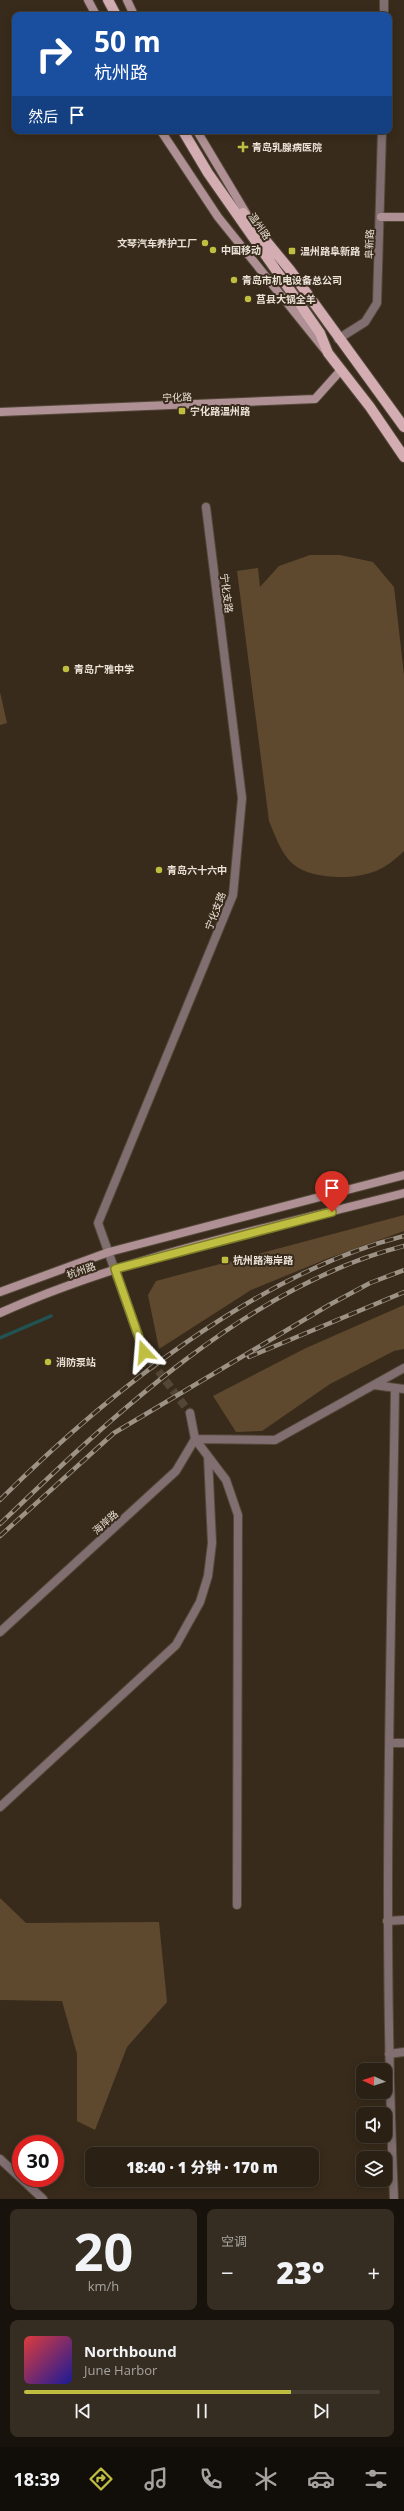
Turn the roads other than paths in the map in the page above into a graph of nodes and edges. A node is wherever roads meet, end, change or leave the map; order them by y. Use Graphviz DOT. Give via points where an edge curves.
graph roads {
  1 [pos="88,0"];
  2 [pos="108,0"];
  3 [pos="127,0"];
  4 [pos="384,0"];
  5 [pos="94,12"];
  6 [pos="114,12"];
  7 [pos="133,12"];
  8 [pos="384,12"];
  9 [pos="163,134"];
  10 [pos="184,134"];
  11 [pos="199,134"];
  12 [pos="382,134"];
  13 [pos="208,173"];
  14 [pos="381,217"];
  15 [pos="404,217"];
  16 [pos="255,227"];
  17 [pos="338,339"];
  18 [pos="328,353"];
  19 [pos="341,370"];
  20 [pos="0,412"];
  21 [pos="404,427"];
  22 [pos="404,457"];
  23 [pos="206,507"];
  24 [pos="404,1175"];
  25 [pos="404,1193"];
  26 [pos="109,1252"];
  27 [pos="115,1269"];
  28 [pos="0,1292"];
  29 [pos="0,1313"];
  30 [pos="144,1352"];
  31 [pos="404,1368"];
  32 [pos="374,1385"];
  33 [pos="395,1389"];
  34 [pos="404,1389"];
  35 [pos="190,1413"];
  36 [pos="195,1439"];
  37 [pos="208,1457"];
  38 [pos="0,1632"];
  39 [pos="404,1743"];
  40 [pos="390,1744"];
  41 [pos="0,1807"];
  42 [pos="237,1905"];
  43 [pos="404,1920"];
  44 [pos="387,1921"];
  45 [pos="404,2052"];
  46 [pos="389,2054"];
  47 [pos="0,2159"];
  48 [pos="43,2199"];
  49 [pos="394,2199"];
  1 -- 5 [label="main road"];
  2 -- 6 [label="main road"];
  3 -- 7 [label="main road"];
  4 -- 8 [label="street"];
  9 -- 18 [label="main road, 温州路" via="218,217"];
  10 -- 13 [label="main road"];
  11 -- 16 [label="main road, 温州路"];
  12 -- 14 [label="street, 阜新路"];
  13 -- 16 [label="main road, 温州路"];
  13 -- 18 [label="main road, 温州路" via="320,333"];
  14 -- 15 [label="main road"];
  14 -- 17 [label="street, 阜新路" via="377,302 365,322"];
  16 -- 17 [label="main road, 温州路" via="290,270"];
  17 -- 21 [label="main road, 温州路"];
  18 -- 19 [label="main road, 温州路"];
  19 -- 20 [label="main road, 宁化路" via="315,399"];
  19 -- 22 [label="main road, 温州路"];
  23 -- 26 [label="street, 宁化支路" via="242,798 233,895 102,1210 98,1223"];
  24 -- 26 [label="main road, 杭州路"];
  25 -- 27 [label="main road, 杭州路"];
  26 -- 27 [label="street"];
  26 -- 28 [label="main road, 杭州路"];
  27 -- 29 [label="main road, 杭州路" via="43,1294"];
  27 -- 30 [label="street"];
  31 -- 32 [label="street"];
  32 -- 33 [label="street"];
  32 -- 36 [label="street" via="275,1440"];
  33 -- 34 [label="street"];
  33 -- 40 [label="street"];
  35 -- 36 [label="street"];
  36 -- 37 [label="street"];
  36 -- 38 [label="street, 海岸路" via="176,1471"];
  37 -- 41 [label="street" via="212,1544 208,1576 200,1602 176,1645"];
  37 -- 42 [label="street" via="226,1480 238,1515"];
  39 -- 40 [label="street"];
  40 -- 44 [label="street"];
  43 -- 44 [label="street"];
  44 -- 46 [label="street"];
  45 -- 46 [label="street"];
  46 -- 49 [label="street"];
  47 -- 48 [label="street"];
}
